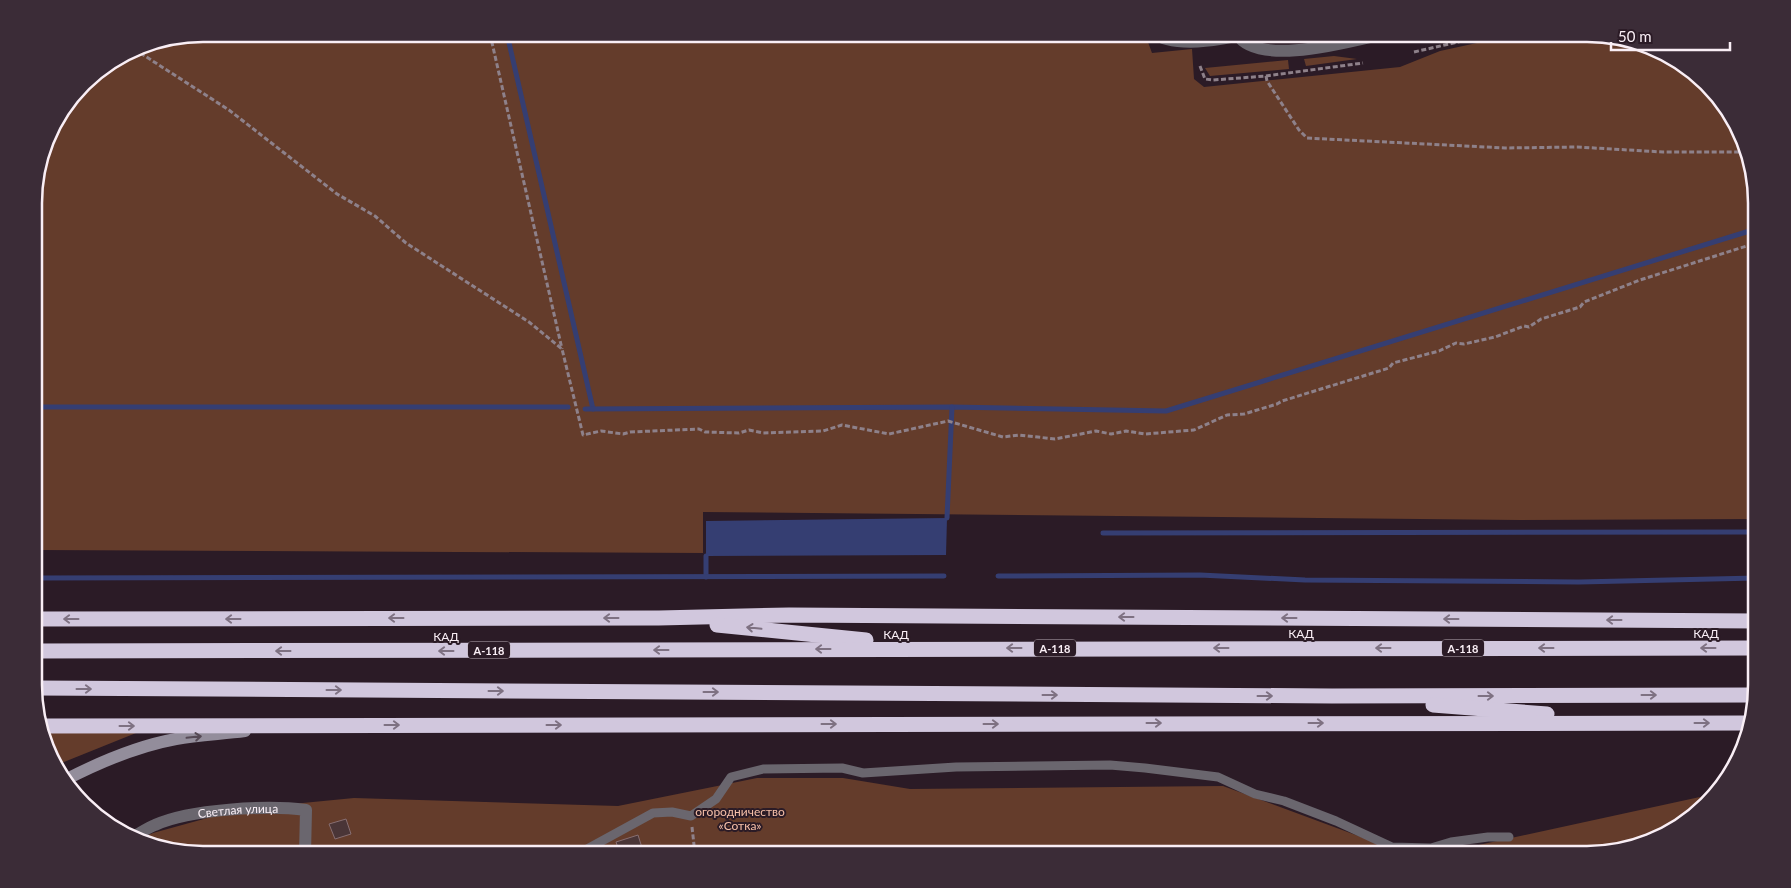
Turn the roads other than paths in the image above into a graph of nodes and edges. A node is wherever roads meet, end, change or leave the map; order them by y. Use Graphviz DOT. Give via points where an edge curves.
graph roads {
  1 [pos="1188,42"];
  2 [pos="1202,42"];
  3 [pos="1249,42"];
  4 [pos="1335,42"];
  5 [pos="660,618"];
  6 [pos="42,620"];
  7 [pos="1748,621"];
  8 [pos="942,648"];
  9 [pos="1748,648"];
  10 [pos="42,651"];
  11 [pos="42,688"];
  12 [pos="1748,695"];
  13 [pos="1332,696"];
  14 [pos="1656,723"];
  15 [pos="1744,723"];
  16 [pos="48,726"];
  17 [pos="308,726"];
  18 [pos="72,777"];
  19 [pos="141,833"];
  20 [pos="1509,837"];
  21 [pos="1388,845"];
  22 [pos="1441,845"];
  23 [pos="305,846"];
  24 [pos="593,846"];
  1 -- 2 [label="lane"];
  3 -- 4 [label="street" via="1257,48 1277,52"];
  5 -- 6 [label="highway, one-way"];
  7 -- 5 [label="highway, one-way" via="789,615"];
  8 -- 5 [label="highway, one-way"];
  9 -- 8 [label="highway, КАД / А-118, one-way"];
  8 -- 10 [label="highway, КАД / А-118, one-way"];
  11 -- 13 [label="highway, one-way"];
  13 -- 12 [label="highway, one-way"];
  13 -- 14 [label="highway"];
  14 -- 15 [label="highway, one-way"];
  17 -- 14 [label="highway, one-way"];
  16 -- 17 [label="highway, one-way"];
  18 -- 17 [label="main road, one-way" via="130,751 175,739"];
  19 -- 23 [label="street, Светлая улица" via="156,824 184,817 280,807 306,810"];
  20 -- 22 [label="lane"];
  21 -- 24 [label="lane" via="1336,821 1284,801 1255,794 1218,777 1110,765 956,766 863,773 842,768 763,769 731,777 716,799 691,816 653,813"];
}
